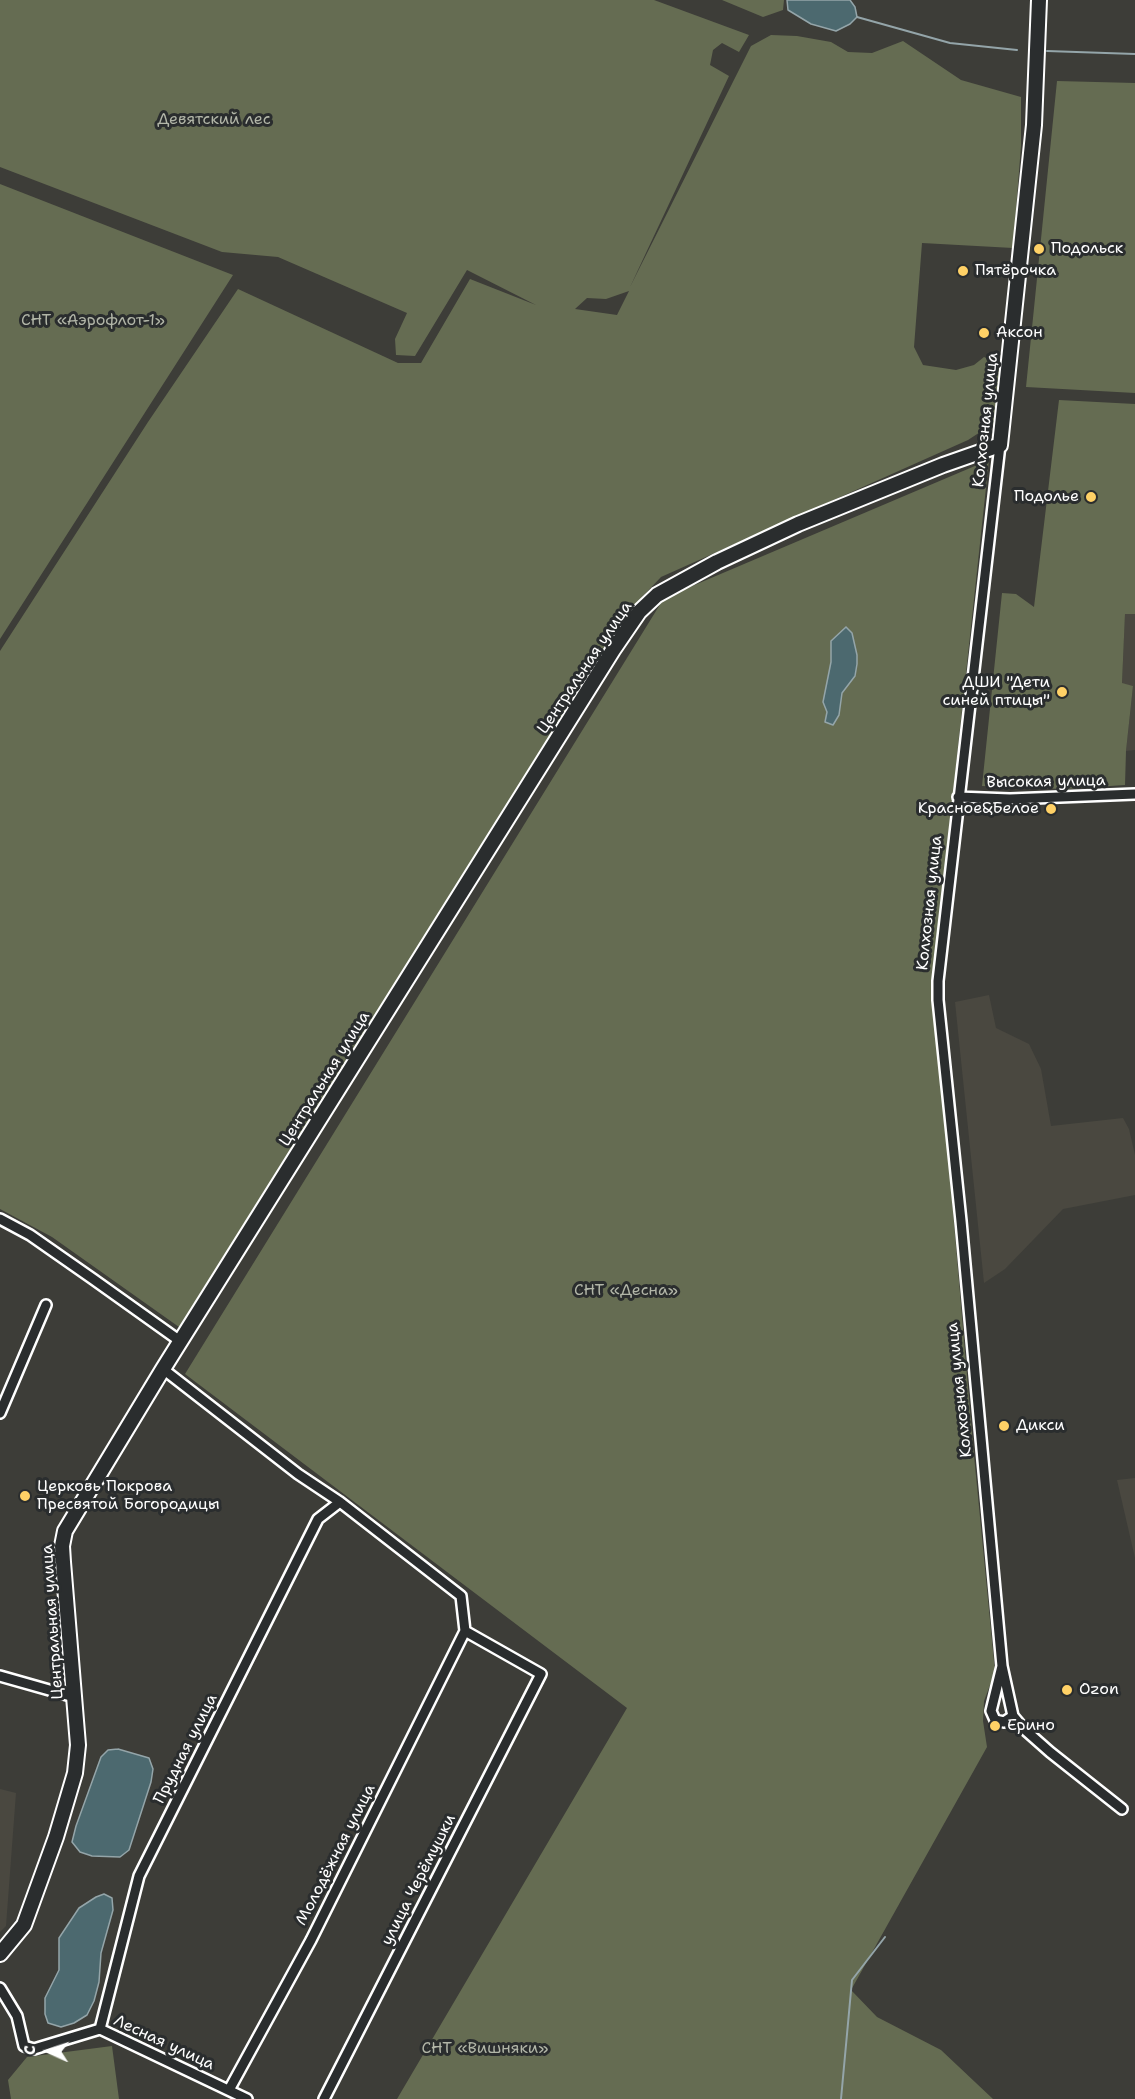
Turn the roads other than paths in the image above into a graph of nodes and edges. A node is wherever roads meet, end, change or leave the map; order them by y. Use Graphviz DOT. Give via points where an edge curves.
graph roads {
  1 [pos="1039,0"];
  2 [pos="1000,445"];
  3 [pos="1135,794"];
  4 [pos="958,797"];
  5 [pos="0,1219"];
  6 [pos="46,1305"];
  7 [pos="180,1341"];
  8 [pos="163,1368"];
  9 [pos="0,1413"];
  10 [pos="340,1502"];
  11 [pos="465,1631"];
  12 [pos="1002,1666"];
  13 [pos="0,1676"];
  14 [pos="74,1697"];
  15 [pos="1013,1716"];
  16 [pos="1122,1809"];
  17 [pos="0,1954"];
  18 [pos="0,1988"];
  19 [pos="100,2029"];
  20 [pos="229,2090"];
  21 [pos="247,2099"];
  22 [pos="324,2099"];
  1 -- 2 [label="street, Колхозная улица" via="1034,125"];
  2 -- 4 [label="street, Колхозная улица"];
  2 -- 7 [label="street, Центральная улица" via="798,524 657,595 639,612"];
  3 -- 4 [label="street, Высокая улица"];
  4 -- 12 [label="street, Колхозная улица" via="938,1000"];
  5 -- 7 [label="street" via="103,1285"];
  6 -- 9 [label="street"];
  7 -- 8 [label="street, Центральная улица"];
  8 -- 10 [label="street" via="298,1474"];
  8 -- 14 [label="street, Центральная улица" via="65,1531 62,1546"];
  10 -- 11 [label="street" via="461,1596"];
  10 -- 19 [label="street, Прудная улица" via="318,1519 140,1876"];
  11 -- 20 [label="street, Молодёжная улица" via="311,1940"];
  11 -- 22 [label="street, улица Черёмушки" via="541,1674"];
  12 -- 15 [label="street, Колхозная улица"];
  12 -- 15 [label="street, Колхозная улица" via="991,1711 993,1718 1001,1722"];
  13 -- 14 [label="street"];
  14 -- 17 [label="street, Центральная улица" via="78,1745 75,1773 24,1925"];
  15 -- 16 [label="street" via="1050,1752"];
  18 -- 19 [label="street, Лесная улица" via="18,2016 24,2046 34,2049"];
  19 -- 20 [label="street, Лесная улица"];
  20 -- 21 [label="street, Лесная улица"];
}
